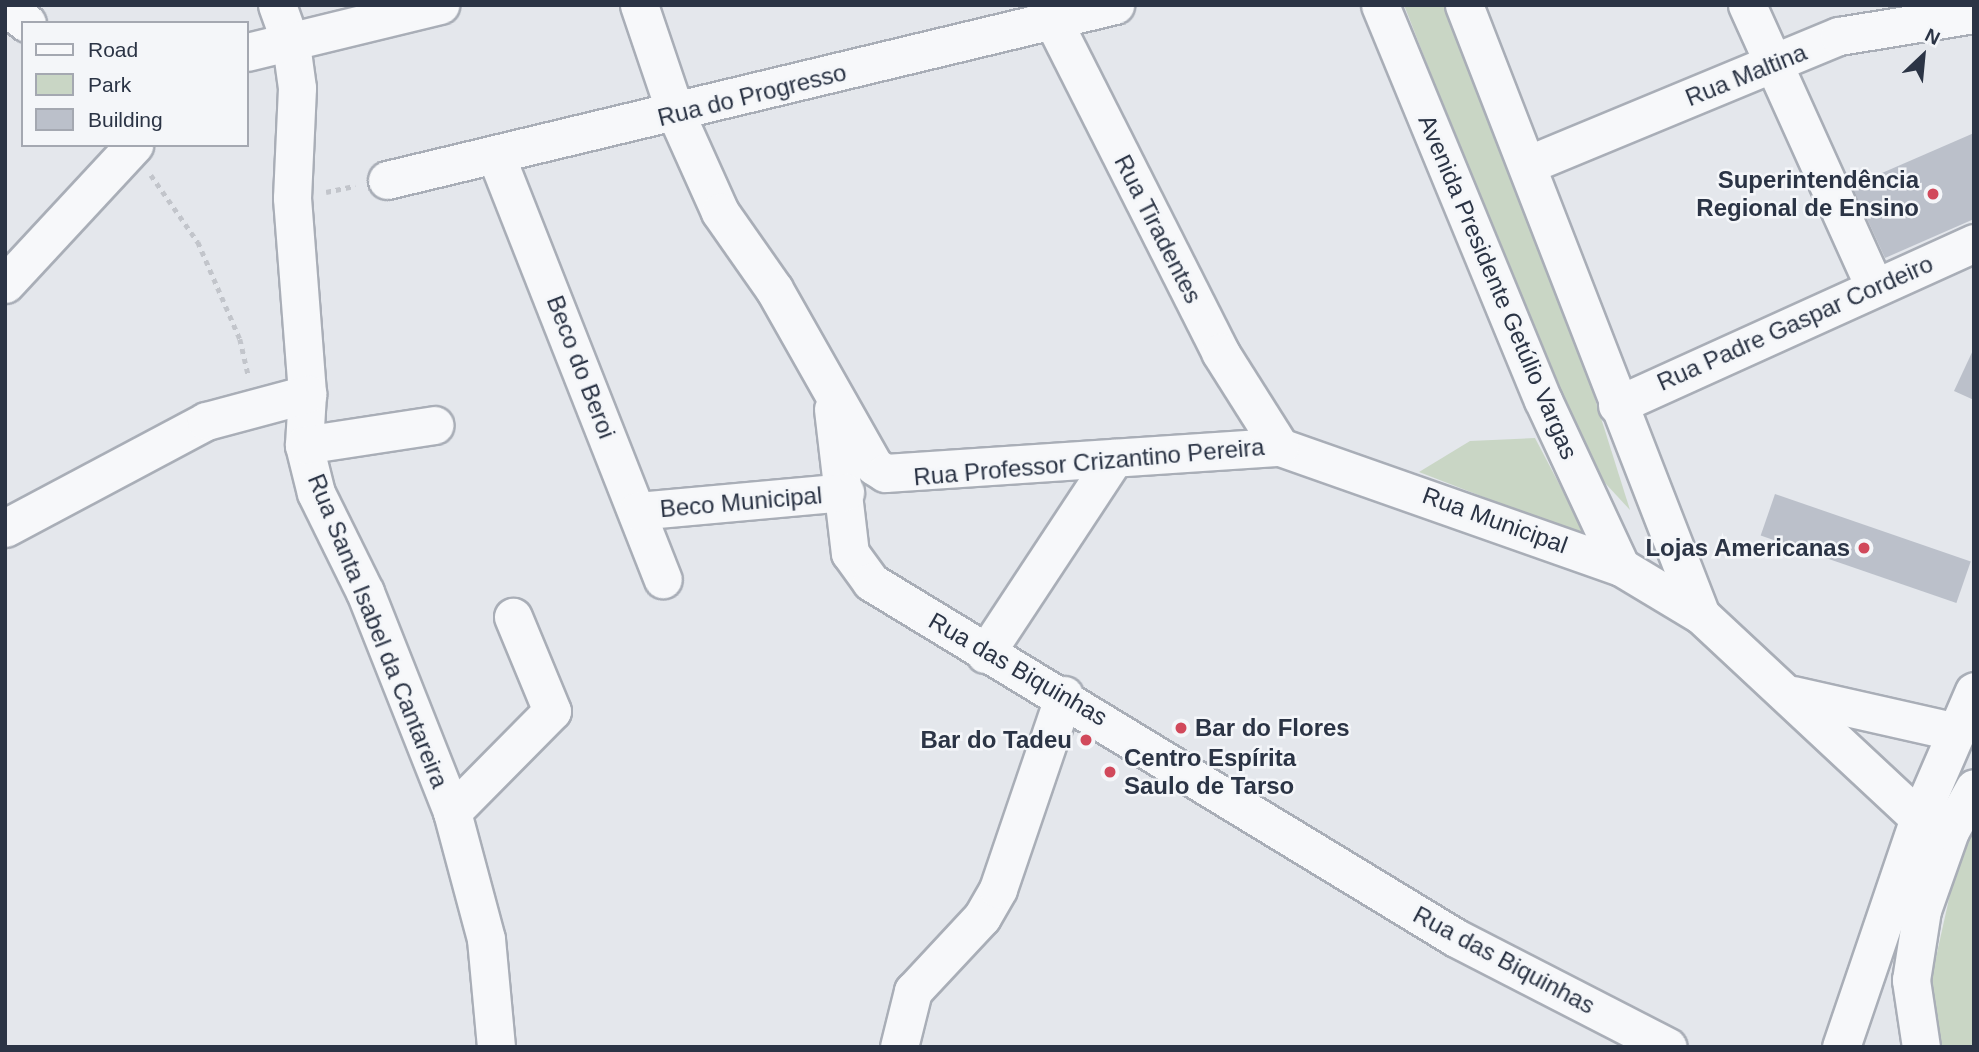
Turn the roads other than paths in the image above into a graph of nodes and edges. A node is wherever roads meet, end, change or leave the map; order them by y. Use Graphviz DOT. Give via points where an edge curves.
graph roads {
  1 [pos="277,5"];
  2 [pos="440,5"];
  3 [pos="639,5"];
  4 [pos="1115,5"];
  5 [pos="1380,5"];
  6 [pos="1464,5"];
  7 [pos="1747,5"];
  8 [pos="5,6"];
  9 [pos="1049,13"];
  10 [pos="1974,14"];
  11 [pos="24,21"];
  12 [pos="292,44"];
  13 [pos="248,52"];
  14 [pos="1771,65"];
  15 [pos="676,114"];
  16 [pos="132,147"];
  17 [pos="496,156"];
  18 [pos="1527,165"];
  19 [pos="387,180"];
  20 [pos="1974,243"];
  21 [pos="5,284"];
  22 [pos="1874,286"];
  23 [pos="830,387"];
  24 [pos="307,394"];
  25 [pos="1617,405"];
  26 [pos="433,425"];
  27 [pos="304,445"];
  28 [pos="1280,447"];
  29 [pos="1114,458"];
  30 [pos="845,492"];
  31 [pos="637,511"];
  32 [pos="5,528"];
  33 [pos="1621,567"];
  34 [pos="663,579"];
  35 [pos="1701,615"];
  36 [pos="513,617"];
  37 [pos="985,654"];
  38 [pos="1974,691"];
  39 [pos="1064,695"];
  40 [pos="1792,695"];
  41 [pos="1957,732"];
  42 [pos="1974,788"];
  43 [pos="452,812"];
  44 [pos="1919,818"];
  45 [pos="496,1047"];
  46 [pos="899,1047"];
  47 [pos="1668,1047"];
  48 [pos="1841,1047"];
  49 [pos="1921,1047"];
  1 -- 12 [label="street, Rua Santa Isabel da Cantareira"];
  2 -- 12 [label="street"];
  3 -- 15 [label="street, Rua Professor Crizantino Pereira"];
  4 -- 9 [label="street, Rua do Progresso"];
  5 -- 33 [label="street, Avenida Presidente Getúlio Vargas" via="1543,400"];
  6 -- 18 [label="street"];
  7 -- 14 [label="street"];
  8 -- 11 [label="street"];
  9 -- 15 [label="street, Rua do Progresso"];
  9 -- 28 [label="street, Rua Tiradentes" via="1220,352"];
  10 -- 14 [label="street, Rua Maltina" via="1839,36"];
  12 -- 13 [label="street"];
  12 -- 24 [label="street, Rua Santa Isabel da Cantareira" via="297,88 292,198"];
  14 -- 18 [label="street, Rua Maltina"];
  14 -- 22 [label="street"];
  15 -- 17 [label="street, Rua do Progresso"];
  15 -- 23 [label="street, Rua Professor Crizantino Pereira" via="720,212 774,289"];
  16 -- 21 [label="street"];
  17 -- 19 [label="street, Rua do Progresso"];
  17 -- 31 [label="street, Beco do Beroi"];
  18 -- 25 [label="street"];
  20 -- 22 [label="street, Rua Padre Gaspar Cordeiro"];
  22 -- 25 [label="street, Rua Padre Gaspar Cordeiro"];
  23 -- 29 [label="street, Rua Professor Crizantino Pereira" via="874,466 891,475"];
  23 -- 30 [label="street, Rua das Biquinhas"];
  24 -- 27 [label="street, Rua Santa Isabel da Cantareira"];
  24 -- 32 [label="street" via="206,421"];
  25 -- 35 [label="street"];
  26 -- 27 [label="street"];
  27 -- 43 [label="street, Rua Santa Isabel da Cantareira" via="316,493 365,592"];
  28 -- 29 [label="street, Rua Professor Crizantino Pereira"];
  28 -- 33 [label="street, Rua Municipal"];
  29 -- 37 [label="street"];
  30 -- 31 [label="street, Beco Municipal"];
  30 -- 37 [label="street, Rua das Biquinhas" via="850,552 871,582"];
  31 -- 34 [label="street, Beco do Beroi"];
  33 -- 35 [label="street, Rua Municipal"];
  35 -- 40 [label="street, Rua Municipal"];
  36 -- 43 [label="street" via="552,711"];
  37 -- 39 [label="street, Rua das Biquinhas"];
  38 -- 41 [label="street"];
  39 -- 46 [label="street" via="998,889 982,917 914,991"];
  39 -- 47 [label="street, Rua das Biquinhas" via="1455,938"];
  40 -- 41 [label="street"];
  40 -- 44 [label="street, Rua Municipal"];
  41 -- 44 [label="street"];
  42 -- 49 [label="street" via="1950,831 1922,910 1911,980"];
  43 -- 45 [label="street, Rua Santa Isabel da Cantareira" via="486,939"];
  44 -- 48 [label="street"];
}
